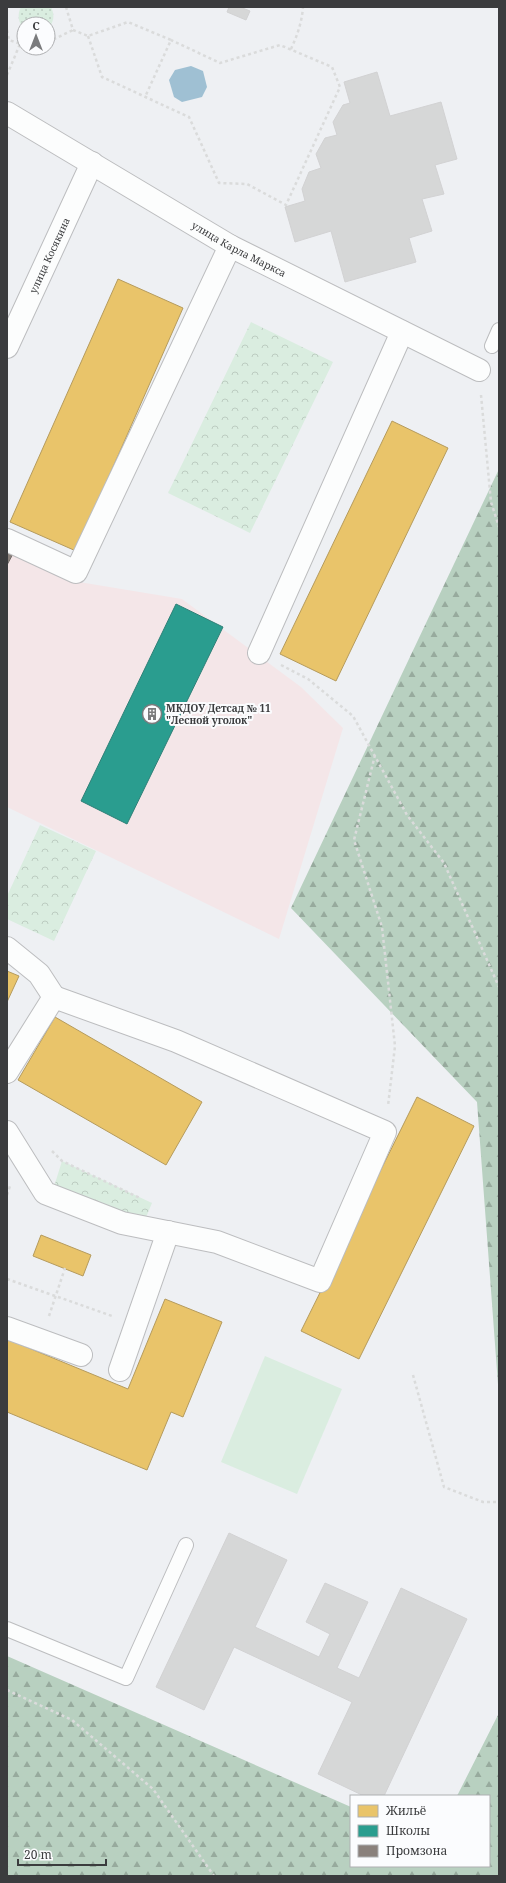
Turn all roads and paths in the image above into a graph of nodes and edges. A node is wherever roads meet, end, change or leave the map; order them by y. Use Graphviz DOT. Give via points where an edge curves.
graph roads {
  1 [pos="66,7"];
  2 [pos="303,7"];
  3 [pos="7,30"];
  4 [pos="74,30"];
  5 [pos="88,36"];
  6 [pos="56,38"];
  7 [pos="171,40"];
  8 [pos="16,43"];
  9 [pos="291,49"];
  10 [pos="16,54"];
  11 [pos="7,75"];
  12 [pos="145,97"];
  13 [pos="7,113"];
  14 [pos="92,163"];
  15 [pos="230,246"];
  16 [pos="499,330"];
  17 [pos="402,332"];
  18 [pos="8,343"];
  19 [pos="492,346"];
  20 [pos="479,370"];
  21 [pos="499,527"];
  22 [pos="7,540"];
  23 [pos="259,653"];
  24 [pos="375,755"];
  25 [pos="7,948"];
  26 [pos="499,986"];
  27 [pos="54,998"];
  28 [pos="7,1072"];
  29 [pos="7,1132"];
  30 [pos="386,1132"];
  31 [pos="51,1150"];
  32 [pos="145,1200"];
  33 [pos="168,1232"];
  34 [pos="65,1268"];
  35 [pos="7,1279"];
  36 [pos="56,1296"];
  37 [pos="48,1318"];
  38 [pos="136,1325"];
  39 [pos="7,1328"];
  40 [pos="81,1355"];
  41 [pos="120,1370"];
  42 [pos="413,1375"];
  43 [pos="499,1502"];
  44 [pos="186,1545"];
  45 [pos="7,1629"];
  46 [pos="7,1690"];
  47 [pos="214,1876"];
  1 -- 4 [label="path"];
  2 -- 9 [label="path" via="297,37"];
  3 -- 8 [label="path" via="9,40"];
  4 -- 5 [label="path"];
  4 -- 6 [label="path"];
  5 -- 7 [label="path" via="128,22"];
  5 -- 12 [label="path" via="102,77"];
  7 -- 9 [label="path" via="220,63 280,45"];
  7 -- 12 [label="path"];
  9 -- 12 [label="path" via="332,68 340,87 286,205 247,184 219,183 189,117"];
  10 -- 11 [label="path"];
  13 -- 14 [label="street, улица Карла Маркса"];
  14 -- 15 [label="street, улица Карла Маркса"];
  14 -- 18 [label="street, улица Косякина"];
  15 -- 17 [label="street, улица Карла Маркса"];
  15 -- 22 [label="street" via="76,572"];
  16 -- 19 [label="lane"];
  17 -- 20 [label="street, улица Карла Маркса"];
  17 -- 23 [label="street"];
  20 -- 21 [label="path" via="491,502"];
  23 -- 24 [label="path" via="308,679 353,716"];
  24 -- 26 [label="path" via="407,815 444,863"];
  24 -- 30 [label="path" via="354,840 382,927 395,1046"];
  25 -- 27 [label="street" via="39,974"];
  27 -- 28 [label="street"];
  27 -- 30 [label="street" via="176,1042"];
  29 -- 33 [label="street" via="45,1193 122,1223"];
  30 -- 33 [label="street" via="320,1281 217,1242"];
  31 -- 32 [label="path" via="62,1161"];
  33 -- 38 [label="street"];
  34 -- 36 [label="path"];
  35 -- 36 [label="path"];
  36 -- 37 [label="path"];
  36 -- 38 [label="path"];
  38 -- 41 [label="street"];
  39 -- 40 [label="street"];
  42 -- 43 [label="path" via="444,1487 483,1502"];
  44 -- 45 [label="lane" via="126,1678"];
  46 -- 47 [label="path" via="72,1720 153,1789"];
}
